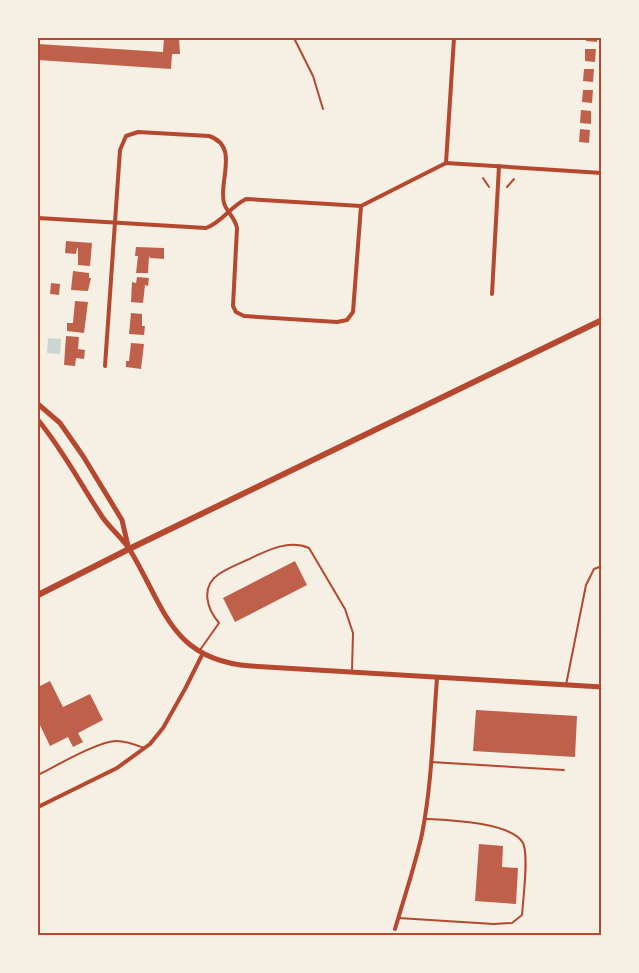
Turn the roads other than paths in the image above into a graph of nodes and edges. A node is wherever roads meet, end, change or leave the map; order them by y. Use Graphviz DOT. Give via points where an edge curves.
graph roads {
  1 [pos="294,38"];
  2 [pos="454,38"];
  3 [pos="323,109"];
  4 [pos="446,163"];
  5 [pos="500,166"];
  6 [pos="602,173"];
  7 [pos="361,206"];
  8 [pos="229,211"];
  9 [pos="38,218"];
  10 [pos="116,222"];
  11 [pos="492,294"];
  12 [pos="602,320"];
  13 [pos="105,366"];
  14 [pos="38,404"];
  15 [pos="38,420"];
  16 [pos="129,549"];
  17 [pos="602,566"];
  18 [pos="38,595"];
  19 [pos="201,652"];
  20 [pos="352,673"];
  21 [pos="437,678"];
  22 [pos="566,685"];
  23 [pos="602,688"];
  24 [pos="145,748"];
  25 [pos="431,762"];
  26 [pos="564,770"];
  27 [pos="38,776"];
  28 [pos="38,807"];
  29 [pos="424,819"];
  30 [pos="398,918"];
  31 [pos="395,930"];
  1 -- 3 [label="lane" via="313,76"];
  2 -- 4 [label="street"];
  4 -- 5 [label="street"];
  4 -- 7 [label="street"];
  5 -- 6 [label="street"];
  5 -- 11 [label="street"];
  7 -- 8 [label="street" via="246,199"];
  7 -- 8 [label="street" via="353,312 348,320 337,322 254,317 236,312 232,297 237,228"];
  8 -- 10 [label="street" via="220,221 206,228"];
  8 -- 10 [label="street" via="224,205 226,157 216,138 138,132 126,136 120,150"];
  9 -- 10 [label="street"];
  10 -- 13 [label="street"];
  12 -- 16 [label="highway"];
  14 -- 16 [label="street" via="60,423 83,456 122,520"];
  15 -- 16 [label="street" via="105,520"];
  16 -- 18 [label="highway"];
  16 -- 19 [label="street" via="168,622 190,646"];
  17 -- 22 [label="lane" via="594,569 586,585"];
  19 -- 20 [label="street" via="232,664"];
  19 -- 20 [label="lane" via="219,623 207,602 212,581 219,574 272,548 299,545 309,548 345,609 353,633"];
  19 -- 24 [label="street" via="163,728"];
  20 -- 21 [label="street"];
  21 -- 22 [label="street"];
  21 -- 25 [label="street"];
  22 -- 23 [label="street"];
  24 -- 27 [label="lane" via="114,741"];
  24 -- 28 [label="street" via="116,768"];
  25 -- 26 [label="lane"];
  25 -- 29 [label="street"];
  29 -- 30 [label="street" via="415,864"];
  29 -- 30 [label="lane" via="472,822 514,834 524,844 526,880 522,915 512,923 494,924"];
  30 -- 31 [label="street"];
}
